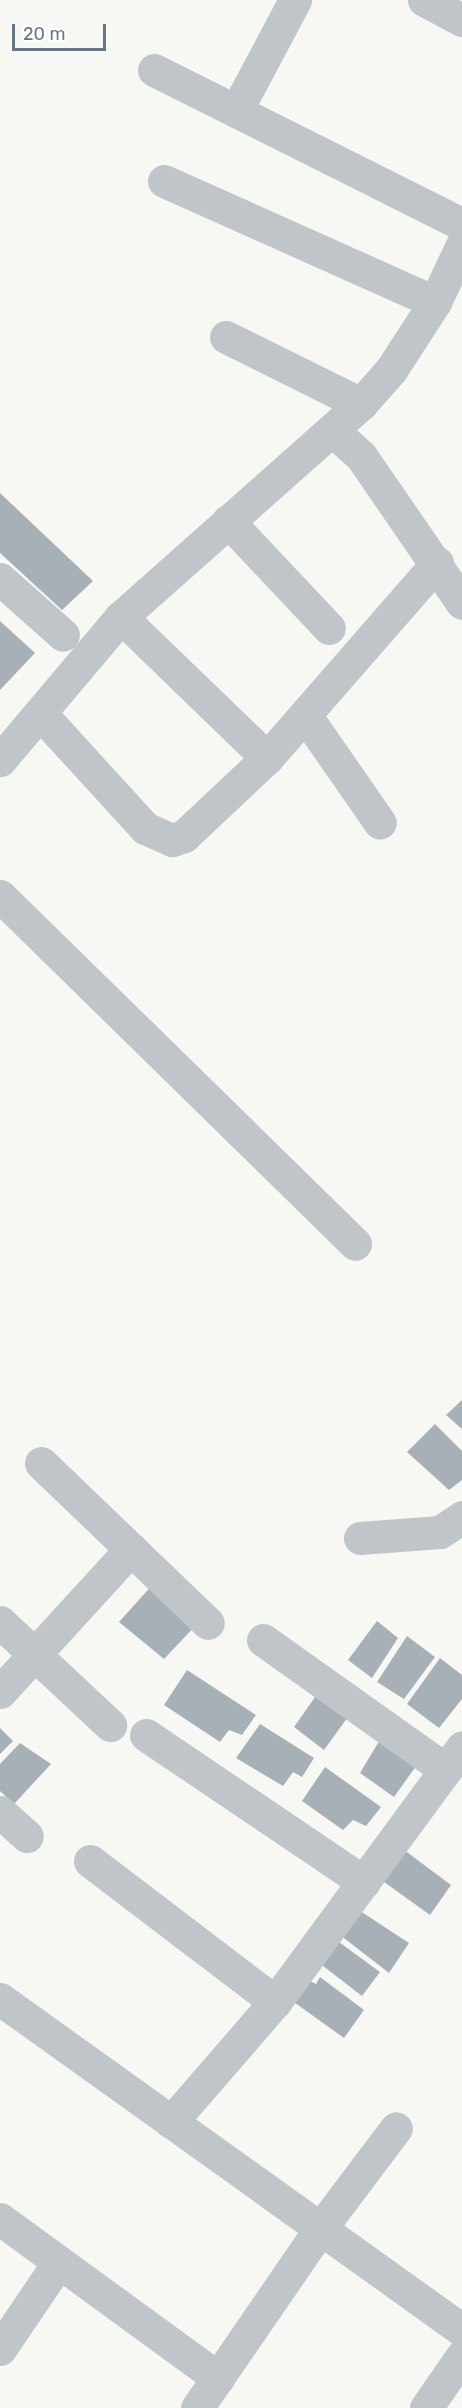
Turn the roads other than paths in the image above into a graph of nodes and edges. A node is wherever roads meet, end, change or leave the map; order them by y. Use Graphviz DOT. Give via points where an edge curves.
graph roads {
  1 [pos="295,0"];
  2 [pos="423,0"];
  3 [pos="462,20"];
  4 [pos="154,70"];
  5 [pos="236,111"];
  6 [pos="164,181"];
  7 [pos="462,224"];
  8 [pos="462,245"];
  9 [pos="435,302"];
  10 [pos="226,337"];
  11 [pos="361,404"];
  12 [pos="332,430"];
  13 [pos="228,522"];
  14 [pos="437,563"];
  15 [pos="0,579"];
  16 [pos="462,603"];
  17 [pos="120,617"];
  18 [pos="329,628"];
  19 [pos="63,635"];
  20 [pos="40,712"];
  21 [pos="305,714"];
  22 [pos="267,758"];
  23 [pos="0,760"];
  24 [pos="380,823"];
  25 [pos="0,896"];
  26 [pos="355,1244"];
  27 [pos="41,1463"];
  28 [pos="462,1517"];
  29 [pos="360,1538"];
  30 [pos="131,1549"];
  31 [pos="0,1622"];
  32 [pos="208,1623"];
  33 [pos="263,1640"];
  34 [pos="34,1654"];
  35 [pos="0,1692"];
  36 [pos="110,1725"];
  37 [pos="146,1735"];
  38 [pos="454,1759"];
  39 [pos="0,1812"];
  40 [pos="27,1836"];
  41 [pos="90,1861"];
  42 [pos="364,1882"];
  43 [pos="0,2000"];
  44 [pos="275,2002"];
  45 [pos="171,2122"];
  46 [pos="396,2128"];
  47 [pos="0,2219"];
  48 [pos="320,2229"];
  49 [pos="58,2262"];
  50 [pos="462,2330"];
  51 [pos="0,2349"];
  52 [pos="462,2356"];
  53 [pos="218,2378"];
  54 [pos="197,2408"];
  55 [pos="426,2408"];
  1 -- 5 [label="street"];
  2 -- 3 [label="street"];
  4 -- 5 [label="street"];
  5 -- 7 [label="street"];
  6 -- 9 [label="street"];
  8 -- 9 [label="street"];
  9 -- 11 [label="street" via="391,370"];
  10 -- 11 [label="street"];
  11 -- 12 [label="street"];
  12 -- 13 [label="street"];
  12 -- 14 [label="street" via="361,456"];
  13 -- 17 [label="street"];
  13 -- 18 [label="street"];
  14 -- 16 [label="street"];
  14 -- 21 [label="street"];
  15 -- 19 [label="street"];
  17 -- 20 [label="street"];
  17 -- 22 [label="street"];
  20 -- 22 [label="street" via="145,828 172,840 184,836"];
  20 -- 23 [label="street"];
  21 -- 22 [label="street"];
  21 -- 24 [label="street"];
  25 -- 26 [label="street"];
  27 -- 30 [label="street"];
  28 -- 29 [label="street" via="440,1532"];
  30 -- 32 [label="street"];
  30 -- 34 [label="street"];
  31 -- 34 [label="street"];
  33 -- 38 [label="street"];
  34 -- 35 [label="street"];
  34 -- 36 [label="street"];
  37 -- 42 [label="street"];
  38 -- 42 [label="street"];
  39 -- 40 [label="street"];
  41 -- 44 [label="street"];
  42 -- 44 [label="street"];
  43 -- 45 [label="street"];
  44 -- 45 [label="street"];
  45 -- 48 [label="street"];
  46 -- 48 [label="street"];
  47 -- 49 [label="street"];
  48 -- 50 [label="street"];
  48 -- 53 [label="street"];
  49 -- 51 [label="street"];
  49 -- 53 [label="street"];
  52 -- 55 [label="street"];
  53 -- 54 [label="street"];
}
